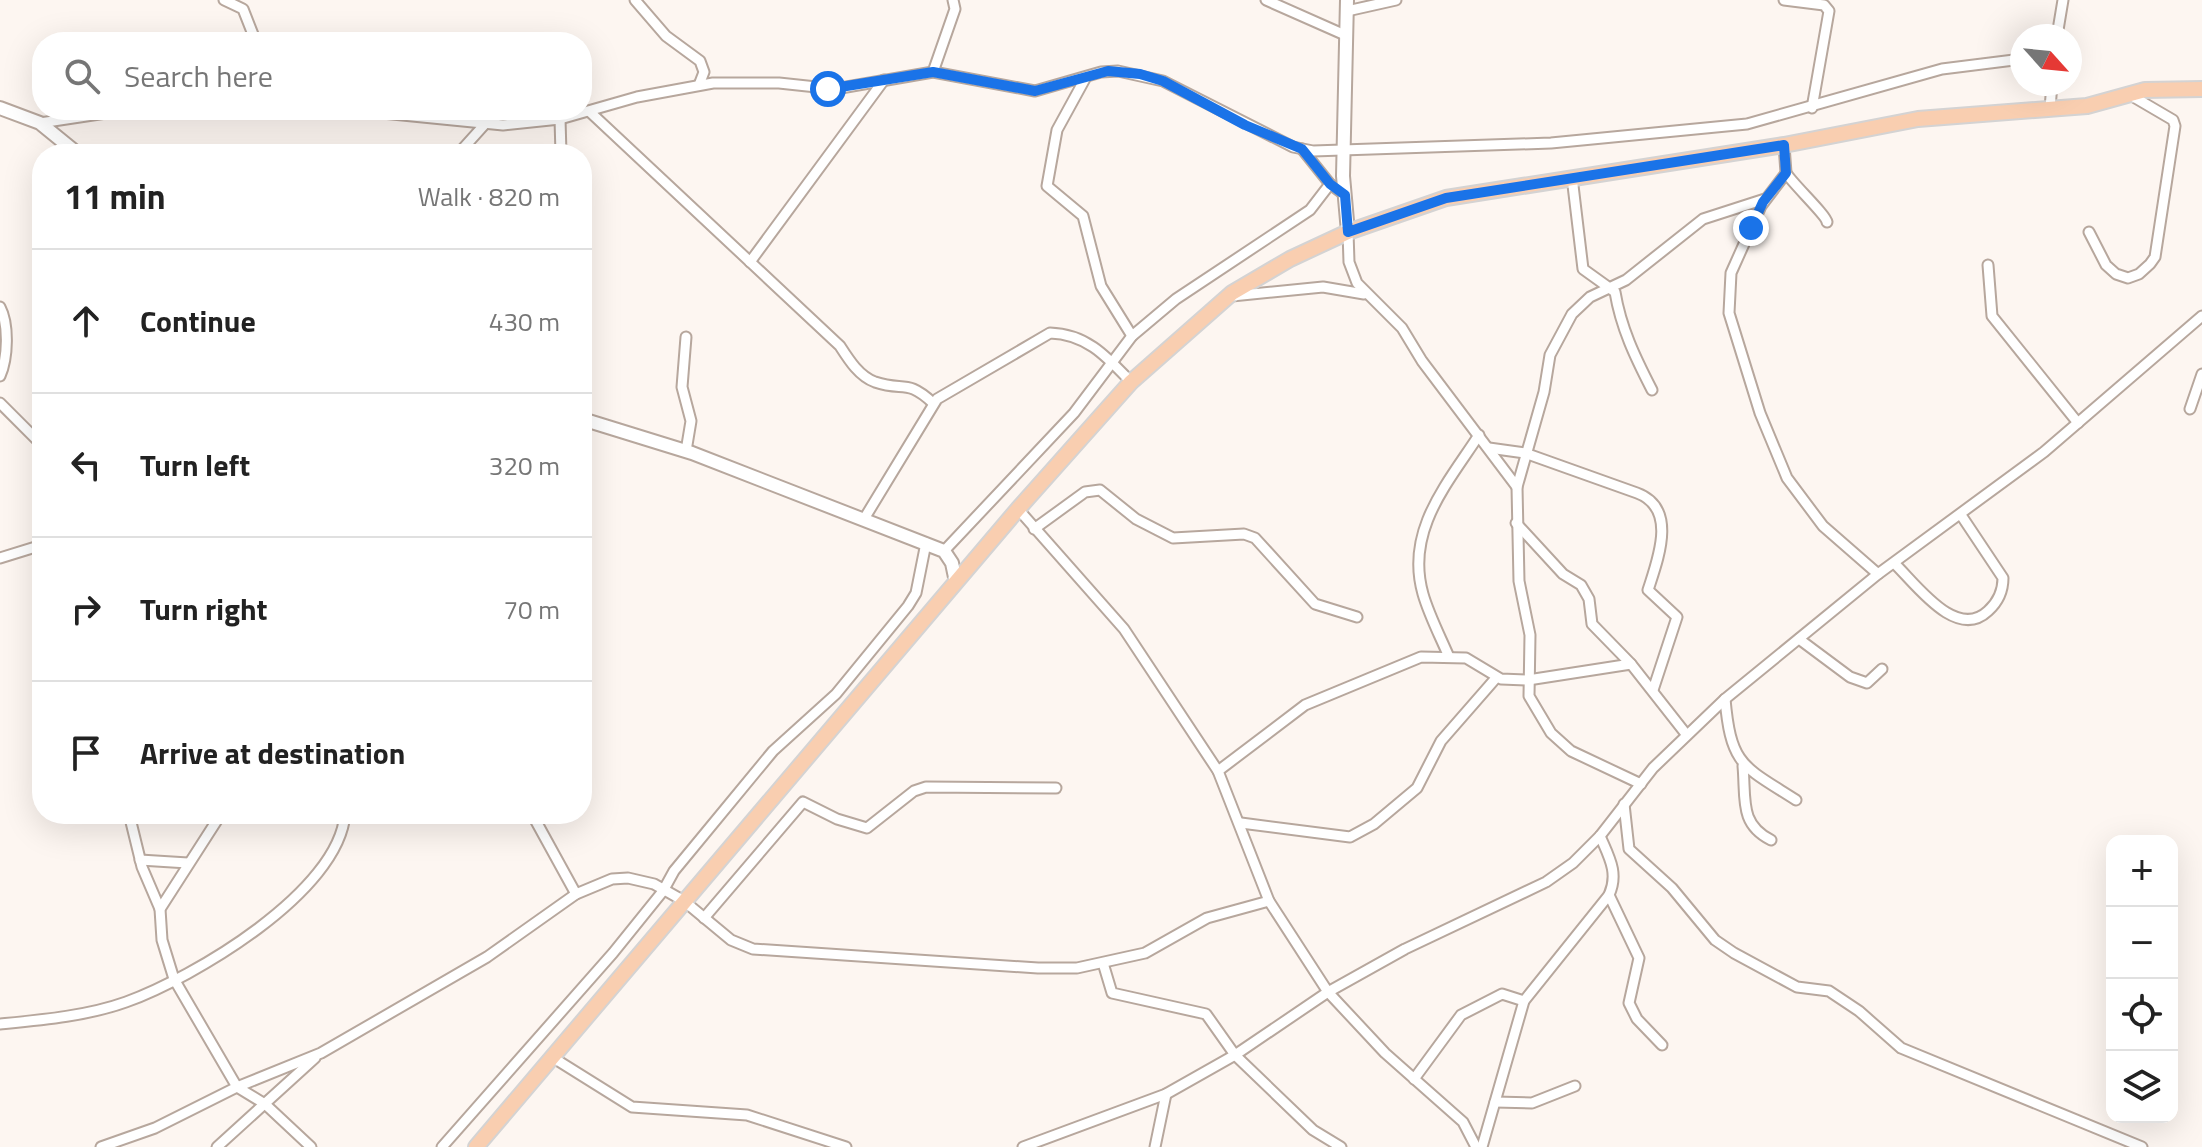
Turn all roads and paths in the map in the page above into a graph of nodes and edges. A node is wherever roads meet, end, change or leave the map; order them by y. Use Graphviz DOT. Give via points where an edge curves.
graph roads {
  1 [pos="224,0"];
  2 [pos="635,0"];
  3 [pos="953,0"];
  4 [pos="1266,0"];
  5 [pos="1396,0"];
  6 [pos="1784,0"];
  7 [pos="2063,0"];
  8 [pos="1347,6"];
  9 [pos="2059,24"];
  10 [pos="252,32"];
  11 [pos="1345,35"];
  12 [pos="2010,60"];
  13 [pos="933,72"];
  14 [pos="1086,77"];
  15 [pos="884,80"];
  16 [pos="699,85"];
  17 [pos="2202,89"];
  18 [pos="2051,96"];
  19 [pos="2132,96"];
  20 [pos="0,108"];
  21 [pos="1812,108"];
  22 [pos="2050,108"];
  23 [pos="592,111"];
  24 [pos="592,114"];
  25 [pos="60,120"];
  26 [pos="461,120"];
  27 [pos="545,120"];
  28 [pos="560,120"];
  29 [pos="40,123"];
  30 [pos="485,124"];
  31 [pos="66,144"];
  32 [pos="467,144"];
  33 [pos="561,144"];
  34 [pos="1784,145"];
  35 [pos="1302,149"];
  36 [pos="1344,149"];
  37 [pos="1786,173"];
  38 [pos="1572,177"];
  39 [pos="1330,184"];
  40 [pos="1345,195"];
  41 [pos="1765,199"];
  42 [pos="1827,222"];
  43 [pos="1348,232"];
  44 [pos="2089,232"];
  45 [pos="750,262"];
  46 [pos="1988,265"];
  47 [pos="1611,289"];
  48 [pos="1364,294"];
  49 [pos="1228,296"];
  50 [pos="0,307"];
  51 [pos="2202,316"];
  52 [pos="1132,336"];
  53 [pos="686,337"];
  54 [pos="1110,360"];
  55 [pos="2202,374"];
  56 [pos="0,376"];
  57 [pos="1131,382"];
  58 [pos="1652,390"];
  59 [pos="0,403"];
  60 [pos="933,403"];
  61 [pos="2190,409"];
  62 [pos="592,422"];
  63 [pos="2078,423"];
  64 [pos="32,435"];
  65 [pos="1479,435"];
  66 [pos="1489,448"];
  67 [pos="686,451"];
  68 [pos="1525,453"];
  69 [pos="1517,487"];
  70 [pos="1018,509"];
  71 [pos="1961,515"];
  72 [pos="864,519"];
  73 [pos="1516,523"];
  74 [pos="1034,529"];
  75 [pos="926,543"];
  76 [pos="32,548"];
  77 [pos="944,551"];
  78 [pos="0,558"];
  79 [pos="1894,563"];
  80 [pos="1878,574"];
  81 [pos="956,582"];
  82 [pos="1357,617"];
  83 [pos="1799,639"];
  84 [pos="1449,657"];
  85 [pos="1631,664"];
  86 [pos="1882,669"];
  87 [pos="1496,678"];
  88 [pos="1528,680"];
  89 [pos="1653,690"];
  90 [pos="1725,699"];
  91 [pos="1686,734"];
  92 [pos="1743,766"];
  93 [pos="1218,771"];
  94 [pos="1641,784"];
  95 [pos="1056,788"];
  96 [pos="1796,800"];
  97 [pos="1624,804"];
  98 [pos="1241,823"];
  99 [pos="131,824"];
  100 [pos="214,824"];
  101 [pos="342,824"];
  102 [pos="538,824"];
  103 [pos="1600,836"];
  104 [pos="1771,840"];
  105 [pos="140,860"];
  106 [pos="188,863"];
  107 [pos="663,891"];
  108 [pos="576,894"];
  109 [pos="1609,895"];
  110 [pos="684,901"];
  111 [pos="1269,901"];
  112 [pos="160,909"];
  113 [pos="704,918"];
  114 [pos="1103,963"];
  115 [pos="174,979"];
  116 [pos="1328,992"];
  117 [pos="1524,1001"];
  118 [pos="0,1024"];
  119 [pos="1662,1045"];
  120 [pos="321,1053"];
  121 [pos="1235,1055"];
  122 [pos="552,1057"];
  123 [pos="1414,1079"];
  124 [pos="1575,1086"];
  125 [pos="237,1087"];
  126 [pos="1166,1094"];
  127 [pos="1495,1102"];
  128 [pos="265,1104"];
  129 [pos="1051,1142"];
  130 [pos="1157,1146"];
  131 [pos="101,1147"];
  132 [pos="217,1147"];
  133 [pos="311,1147"];
  134 [pos="442,1147"];
  135 [pos="476,1147"];
  136 [pos="846,1147"];
  137 [pos="1023,1147"];
  138 [pos="1341,1147"];
  139 [pos="1476,1147"];
  140 [pos="1482,1147"];
  141 [pos="2142,1147"];
  1 -- 10 [label="street" via="243,9"];
  2 -- 16 [label="street" via="666,36 700,61 704,72"];
  3 -- 13 [label="street" via="955,9"];
  4 -- 11 [label="street"];
  5 -- 8 [label="street"];
  6 -- 21 [label="street" via="1824,5 1829,11"];
  7 -- 9 [label="street"];
  8 -- 11 [label="street"];
  11 -- 36 [label="street"];
  12 -- 21 [label="street" via="1942,69"];
  13 -- 14 [label="street" via="1035,91"];
  13 -- 15 [label="street"];
  14 -- 35 [label="street" via="1108,71 1152,77"];
  14 -- 52 [label="street" via="1057,130 1047,186 1083,216 1101,286"];
  15 -- 16 [label="street" via="828,89 779,83"];
  15 -- 45 [label="street"];
  16 -- 23 [label="street"];
  17 -- 19 [label="main road" via="2145,90"];
  18 -- 22 [label="street"];
  19 -- 22 [label="main road"];
  19 -- 44 [label="street" via="2175,126 2155,257 2139,274 2116,274"];
  20 -- 29 [label="street"];
  21 -- 36 [label="street" via="1747,124 1606,140"];
  22 -- 34 [label="main road" via="1918,119"];
  24 -- 45 [label="street"];
  25 -- 29 [label="street"];
  26 -- 30 [label="street"];
  27 -- 30 [label="street"];
  28 -- 33 [label="street"];
  29 -- 31 [label="street"];
  30 -- 32 [label="street"];
  34 -- 37 [label="street"];
  34 -- 38 [label="main road"];
  35 -- 36 [label="street"];
  35 -- 39 [label="street"];
  36 -- 40 [label="street"];
  37 -- 41 [label="street"];
  37 -- 42 [label="street"];
  38 -- 43 [label="main road" via="1446,198"];
  38 -- 47 [label="street" via="1583,269"];
  39 -- 40 [label="street"];
  39 -- 52 [label="street" via="1310,210 1176,299"];
  40 -- 43 [label="street"];
  41 -- 47 [label="street" via="1703,219"];
  41 -- 80 [label="street" via="1729,282 1729,313 1741,353 1772,449 1787,478 1823,526"];
  43 -- 48 [label="street" via="1352,273"];
  43 -- 49 [label="main road"];
  45 -- 60 [label="street" via="840,346 863,375 875,382 910,385"];
  46 -- 63 [label="street" via="1992,316"];
  47 -- 58 [label="street" via="1629,346"];
  47 -- 68 [label="street" via="1581,304 1557,339"];
  48 -- 49 [label="street" via="1323,287"];
  48 -- 65 [label="street" via="1393,316"];
  49 -- 57 [label="main road"];
  50 -- 56 [label="street" via="5,360"];
  51 -- 63 [label="street"];
  52 -- 54 [label="street"];
  53 -- 67 [label="street" via="682,387 691,421"];
  54 -- 57 [label="street"];
  54 -- 60 [label="street" via="1079,339 1050,333"];
  54 -- 77 [label="street" via="1074,413"];
  55 -- 61 [label="street"];
  57 -- 70 [label="main road"];
  59 -- 64 [label="street"];
  60 -- 72 [label="street"];
  62 -- 67 [label="street"];
  63 -- 71 [label="street"];
  65 -- 66 [label="street"];
  65 -- 84 [label="street" via="1427,515 1421,533 1422,592"];
  66 -- 68 [label="street"];
  66 -- 69 [label="street"];
  67 -- 72 [label="street"];
  68 -- 69 [label="street"];
  68 -- 89 [label="street" via="1648,497 1658,510 1662,541 1648,590 1677,617"];
  69 -- 73 [label="street"];
  70 -- 74 [label="street"];
  70 -- 81 [label="main road"];
  71 -- 79 [label="street"];
  71 -- 79 [label="street" via="2003,578 1998,601 1986,613 1960,620"];
  72 -- 75 [label="street"];
  73 -- 85 [label="street" via="1563,574 1581,585 1592,624"];
  73 -- 88 [label="street" via="1519,581 1530,635"];
  74 -- 82 [label="street" via="1085,492 1100,490 1161,534 1255,538 1315,604"];
  74 -- 93 [label="street" via="1124,629"];
  75 -- 77 [label="street"];
  75 -- 107 [label="street" via="916,593 908,606 836,694 773,751"];
  76 -- 78 [label="street"];
  77 -- 81 [label="street"];
  79 -- 80 [label="street"];
  80 -- 83 [label="street"];
  81 -- 110 [label="main road"];
  83 -- 86 [label="street" via="1856,680 1867,683"];
  83 -- 90 [label="street"];
  84 -- 87 [label="street" via="1472,660"];
  84 -- 93 [label="street" via="1421,657 1305,705"];
  85 -- 88 [label="street"];
  85 -- 89 [label="street"];
  87 -- 88 [label="street"];
  87 -- 98 [label="street" via="1441,741 1417,788 1364,831 1350,837"];
  88 -- 94 [label="street" via="1529,696 1551,733 1571,751"];
  89 -- 91 [label="street"];
  90 -- 91 [label="street"];
  90 -- 92 [label="street" via="1729,738"];
  91 -- 94 [label="street"];
  92 -- 96 [label="street"];
  92 -- 104 [label="street" via="1748,817 1754,832"];
  93 -- 98 [label="street"];
  94 -- 97 [label="street"];
  95 -- 113 [label="street" via="926,787 867,828 803,802"];
  97 -- 103 [label="street"];
  97 -- 141 [label="street" via="1629,849 1672,888 1715,940 1734,953 1797,987 1829,991 1901,1048"];
  98 -- 111 [label="street"];
  99 -- 105 [label="street"];
  100 -- 106 [label="street"];
  101 -- 115 [label="street" via="332,852 286,906 233,946"];
  102 -- 108 [label="street"];
  103 -- 109 [label="street" via="1615,872"];
  103 -- 116 [label="street" via="1546,882"];
  105 -- 106 [label="street"];
  105 -- 112 [label="street"];
  106 -- 112 [label="street"];
  107 -- 108 [label="street" via="628,878"];
  107 -- 110 [label="street"];
  107 -- 134 [label="street"];
  108 -- 120 [label="street" via="487,957"];
  109 -- 117 [label="street"];
  109 -- 119 [label="street" via="1639,958 1629,1003"];
  110 -- 113 [label="street"];
  110 -- 122 [label="main road"];
  111 -- 114 [label="street" via="1207,918 1145,953"];
  111 -- 116 [label="street"];
  112 -- 115 [label="street" via="162,940"];
  113 -- 114 [label="street" via="740,945 810,955 1057,969"];
  114 -- 121 [label="street" via="1112,993 1202,1012"];
  115 -- 118 [label="street" via="125,1003"];
  115 -- 125 [label="street"];
  116 -- 121 [label="street"];
  116 -- 123 [label="street"];
  117 -- 123 [label="street" via="1502,994 1461,1015"];
  117 -- 127 [label="street"];
  120 -- 125 [label="street"];
  120 -- 128 [label="street"];
  121 -- 126 [label="street"];
  121 -- 138 [label="street" via="1313,1130"];
  122 -- 135 [label="main road"];
  122 -- 136 [label="street" via="632,1107 747,1115"];
  123 -- 139 [label="street" via="1463,1122"];
  124 -- 127 [label="street" via="1532,1103"];
  125 -- 128 [label="street"];
  125 -- 131 [label="street" via="155,1128"];
  126 -- 129 [label="street"];
  126 -- 130 [label="street"];
  127 -- 140 [label="street"];
  128 -- 132 [label="street"];
  128 -- 133 [label="street"];
  129 -- 137 [label="street"];
}
